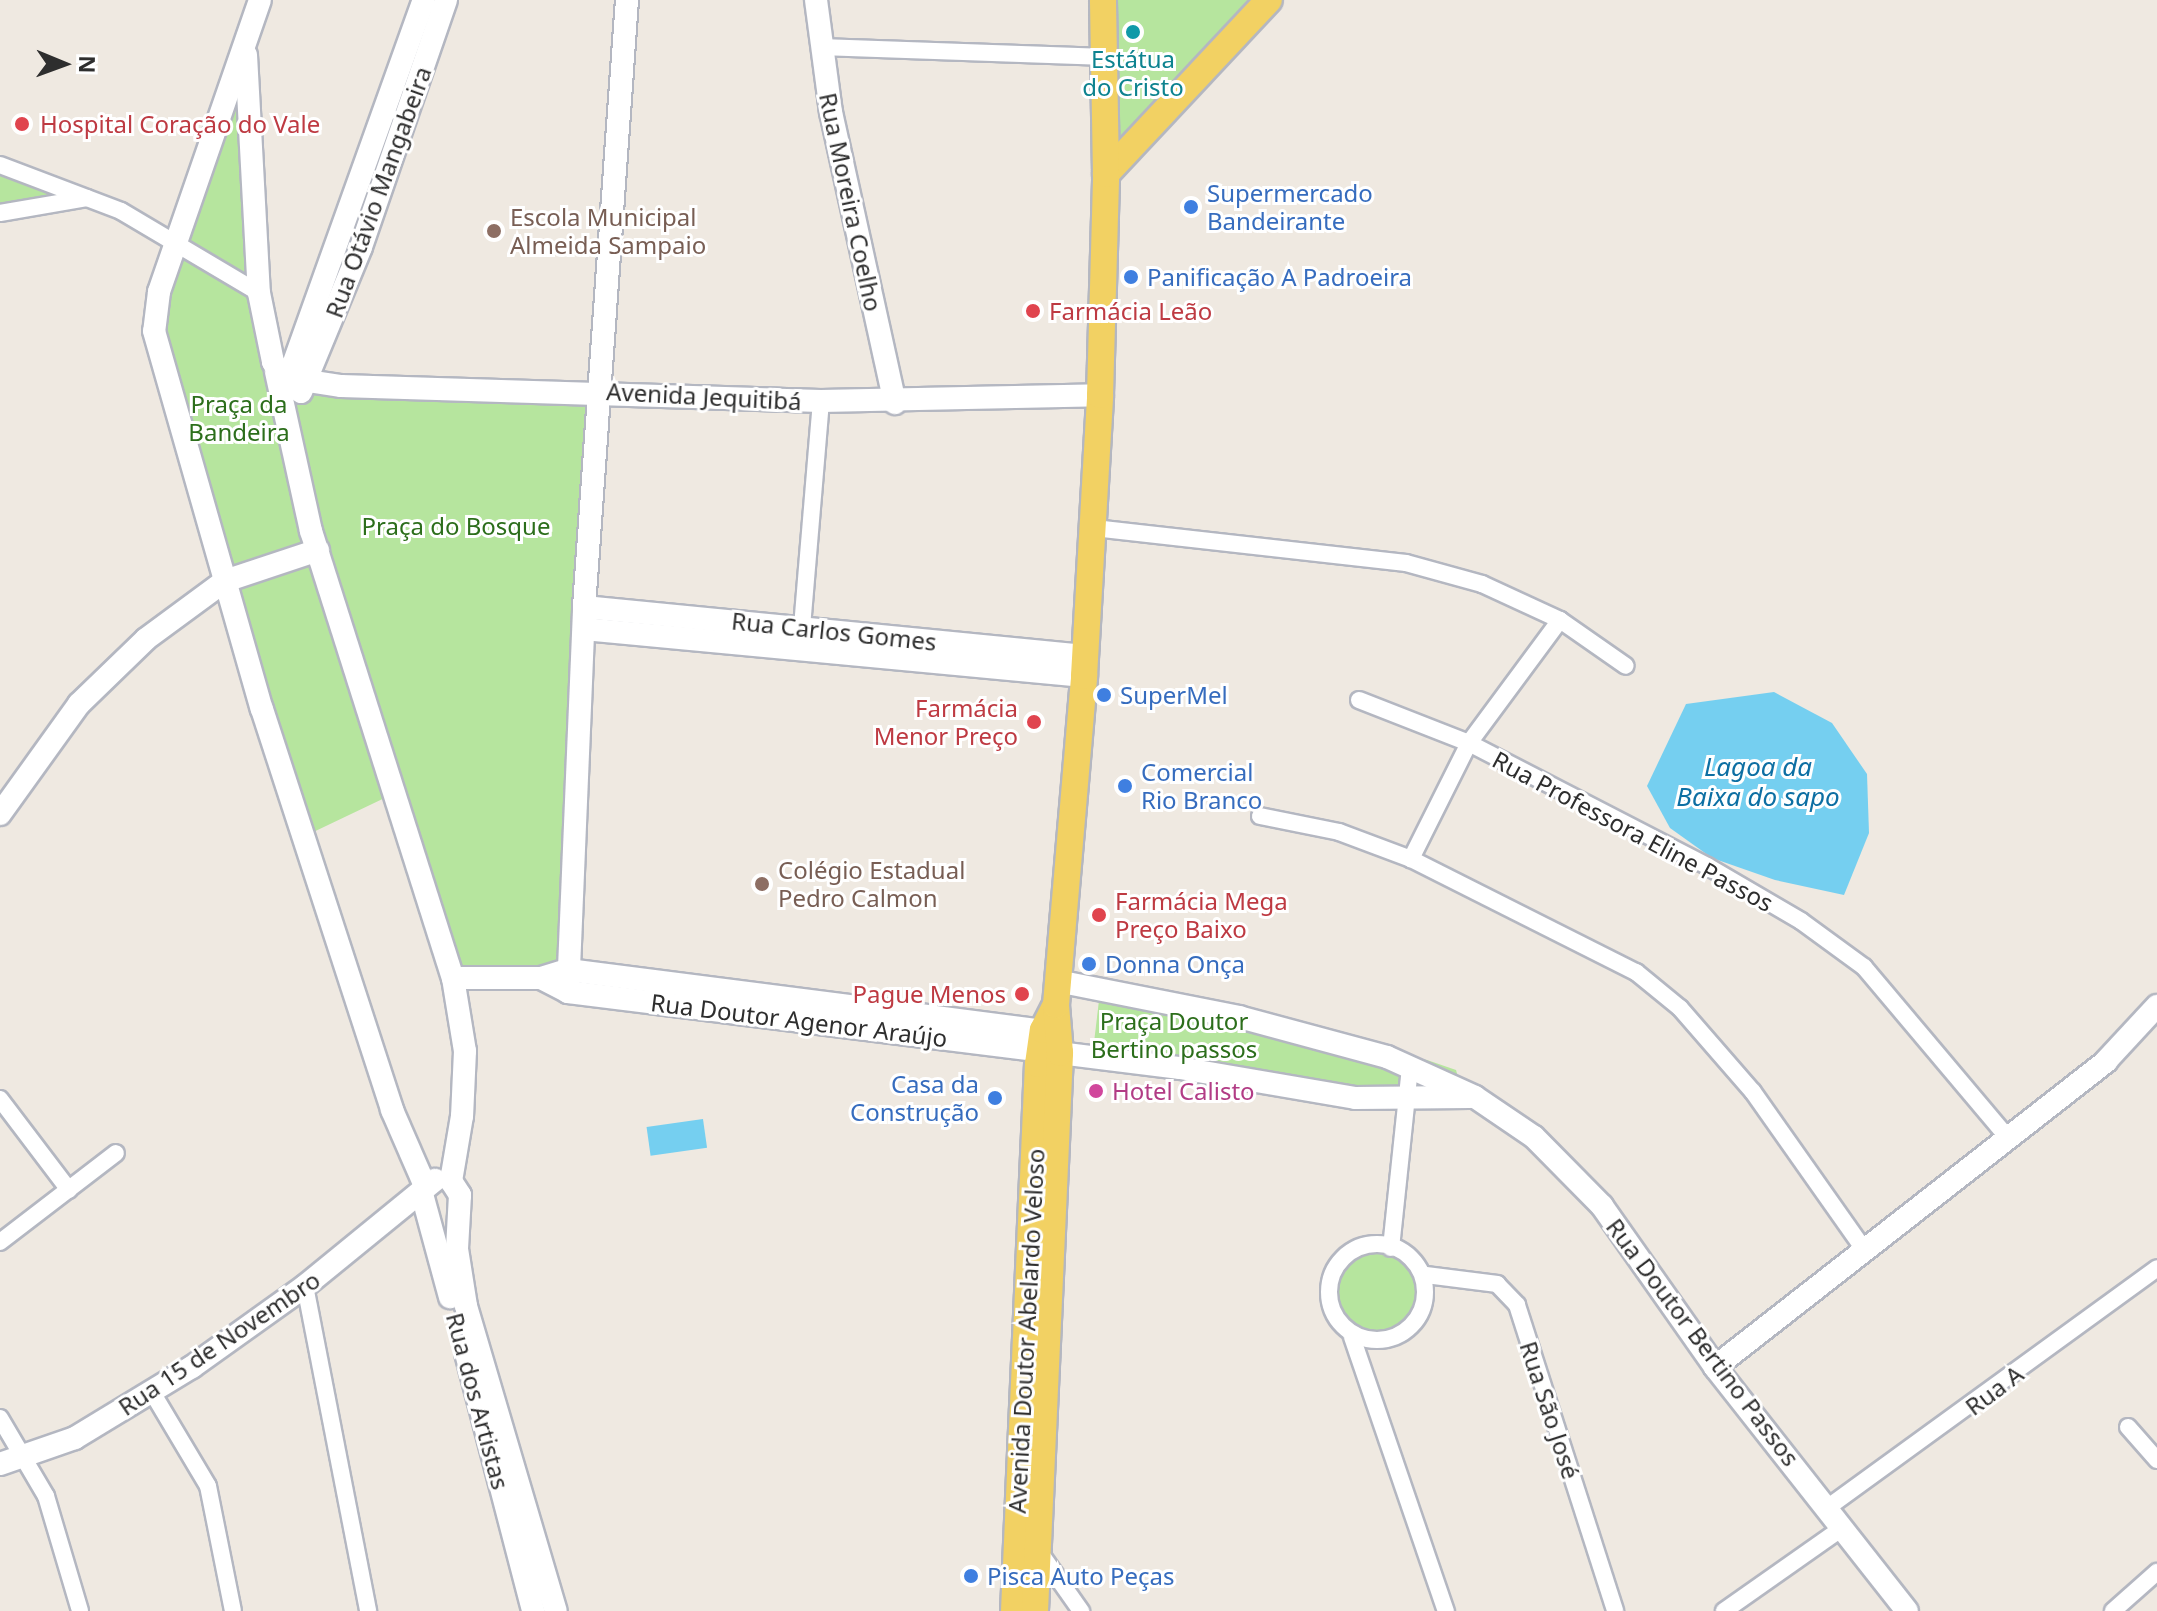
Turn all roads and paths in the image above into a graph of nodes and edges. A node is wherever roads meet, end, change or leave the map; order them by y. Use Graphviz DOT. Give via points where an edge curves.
graph roads {
  1 [pos="260,0"];
  2 [pos="627,0"];
  3 [pos="816,0"];
  4 [pos="1103,0"];
  5 [pos="1269,0"];
  6 [pos="432,8"];
  7 [pos="245,41"];
  8 [pos="821,47"];
  9 [pos="1106,57"];
  10 [pos="0,165"];
  11 [pos="1106,174"];
  12 [pos="89,197"];
  13 [pos="0,213"];
  14 [pos="180,241"];
  15 [pos="259,293"];
  16 [pos="290,378"];
  17 [pos="598,391"];
  18 [pos="1100,395"];
  19 [pos="821,401"];
  20 [pos="895,403"];
  21 [pos="286,413"];
  22 [pos="1094,528"];
  23 [pos="318,550"];
  24 [pos="225,581"];
  25 [pos="584,618"];
  26 [pos="1560,620"];
  27 [pos="801,638"];
  28 [pos="1084,666"];
  29 [pos="1626,666"];
  30 [pos="1359,700"];
  31 [pos="1469,743"];
  32 [pos="0,814"];
  33 [pos="1260,816"];
  34 [pos="1411,859"];
  35 [pos="453,978"];
  36 [pos="568,981"];
  37 [pos="1057,993"];
  38 [pos="2157,1006"];
  39 [pos="1051,1042"];
  40 [pos="1410,1066"];
  41 [pos="1475,1097"];
  42 [pos="0,1099"];
  43 [pos="1404,1099"];
  44 [pos="2008,1138"];
  45 [pos="116,1153"];
  46 [pos="451,1181"];
  47 [pos="69,1190"];
  48 [pos="426,1198"];
  49 [pos="456,1210"];
  50 [pos="0,1242"];
  51 [pos="1391,1248"];
  52 [pos="1865,1251"];
  53 [pos="2157,1268"];
  54 [pos="1426,1275"];
  55 [pos="305,1286"];
  56 [pos="1352,1337"];
  57 [pos="1715,1367"];
  58 [pos="152,1392"];
  59 [pos="0,1418"];
  60 [pos="2128,1427"];
  61 [pos="27,1458"];
  62 [pos="2157,1460"];
  63 [pos="0,1464"];
  64 [pos="505,1464"];
  65 [pos="1827,1508"];
  66 [pos="1842,1528"];
  67 [pos="1026,1544"];
  68 [pos="2157,1572"];
  69 [pos="1028,1594"];
  70 [pos="1067,1594"];
  71 [pos="80,1611"];
  72 [pos="233,1611"];
  73 [pos="368,1611"];
  74 [pos="533,1611"];
  75 [pos="556,1611"];
  76 [pos="1014,1611"];
  77 [pos="1081,1611"];
  78 [pos="1446,1611"];
  79 [pos="1615,1611"];
  80 [pos="1724,1611"];
  81 [pos="1907,1611"];
  82 [pos="2113,1611"];
  1 -- 7 [label="street, Rua dos Artistas"];
  2 -- 17 [label="street"];
  3 -- 8 [label="street, Rua Moreira Coelho"];
  4 -- 9 [label="main road"];
  5 -- 11 [label="main road"];
  6 -- 16 [label="street, Rua Otávio Mangabeira"];
  7 -- 14 [label="street, Rua dos Artistas"];
  7 -- 15 [label="street"];
  8 -- 9 [label="street"];
  8 -- 20 [label="street, Rua Moreira Coelho"];
  9 -- 11 [label="main road"];
  10 -- 12 [label="street"];
  11 -- 18 [label="main road"];
  12 -- 13 [label="street"];
  12 -- 14 [label="street"];
  14 -- 15 [label="street"];
  14 -- 24 [label="street, Rua dos Artistas" via="156,304 156,344"];
  15 -- 16 [label="street"];
  16 -- 17 [label="street, Avenida Jequitibá"];
  16 -- 21 [label="street"];
  16 -- 21 [label="street"];
  17 -- 19 [label="street, Avenida Jequitibá"];
  17 -- 25 [label="street"];
  18 -- 20 [label="street, Avenida Jequitibá"];
  18 -- 22 [label="main road"];
  19 -- 20 [label="street, Avenida Jequitibá"];
  19 -- 27 [label="street"];
  21 -- 23 [label="street"];
  22 -- 26 [label="street" via="1406,563 1482,584"];
  22 -- 28 [label="main road"];
  23 -- 24 [label="street"];
  23 -- 35 [label="street"];
  24 -- 32 [label="street" via="146,639 89,694"];
  24 -- 48 [label="street, Rua dos Artistas" via="392,1110"];
  25 -- 27 [label="street, Rua Carlos Gomes"];
  25 -- 36 [label="street"];
  26 -- 29 [label="street"];
  26 -- 31 [label="street, Rua Professora Eline Passos"];
  27 -- 28 [label="street, Rua Carlos Gomes"];
  28 -- 37 [label="main road"];
  30 -- 31 [label="street"];
  31 -- 34 [label="street"];
  31 -- 44 [label="street, Rua Professora Eline Passos" via="1707,866 1801,921 1864,967"];
  33 -- 34 [label="street" via="1339,832"];
  34 -- 52 [label="street" via="1636,972 1680,1008 1795,1145"];
  35 -- 36 [label="street, Rua Doutor Agenor Araújo"];
  35 -- 46 [label="street" via="465,1051"];
  36 -- 39 [label="street, Rua Doutor Agenor Araújo"];
  37 -- 39 [label="main road"];
  37 -- 40 [label="street, Rua Doutor Bertino Passos" via="1228,1014"];
  38 -- 44 [label="street" via="2106,1061"];
  39 -- 43 [label="street" via="1355,1098"];
  39 -- 67 [label="main road, Avenida Doutor Abelardo Veloso"];
  40 -- 41 [label="street, Rua Doutor Bertino Passos"];
  40 -- 43 [label="street"];
  41 -- 43 [label="street"];
  41 -- 57 [label="street, Rua Doutor Bertino Passos" via="1534,1137 1602,1206"];
  42 -- 47 [label="street"];
  43 -- 51 [label="street"];
  44 -- 52 [label="street"];
  45 -- 47 [label="street"];
  46 -- 48 [label="street" via="437,1178"];
  46 -- 49 [label="street" via="460,1195"];
  47 -- 50 [label="street"];
  48 -- 49 [label="street" via="444,1217"];
  48 -- 55 [label="street, Rua 15 de Novembro"];
  48 -- 64 [label="street, Rua dos Artistas"];
  49 -- 64 [label="street" via="466,1306"];
  51 -- 54 [label="street" via="1407,1251"];
  51 -- 56 [label="street" via="1360,1250 1333,1264 1328,1280 1332,1308"];
  52 -- 57 [label="street"];
  53 -- 65 [label="street, Rua A"];
  54 -- 56 [label="street" via="1428,1292 1416,1320 1381,1338"];
  54 -- 79 [label="street, Rua São José" via="1497,1284 1517,1305"];
  55 -- 58 [label="street, Rua 15 de Novembro"];
  55 -- 73 [label="street"];
  56 -- 78 [label="street"];
  57 -- 65 [label="street, Rua Doutor Bertino Passos"];
  58 -- 61 [label="street, Rua 15 de Novembro" via="75,1438"];
  58 -- 72 [label="street" via="208,1486"];
  59 -- 61 [label="street"];
  60 -- 62 [label="street"];
  61 -- 63 [label="street, Rua 15 de Novembro"];
  61 -- 71 [label="street" via="46,1496"];
  64 -- 74 [label="street, Rua dos Artistas"];
  64 -- 75 [label="street"];
  65 -- 66 [label="street, Rua Doutor Bertino Passos"];
  66 -- 80 [label="street"];
  66 -- 81 [label="street, Rua Doutor Bertino Passos"];
  67 -- 69 [label="main road, Avenida Doutor Abelardo Veloso"];
  67 -- 70 [label="street"];
  68 -- 82 [label="street"];
  69 -- 70 [label="street"];
  69 -- 76 [label="main road, Avenida Doutor Abelardo Veloso"];
  70 -- 77 [label="street"];
}
